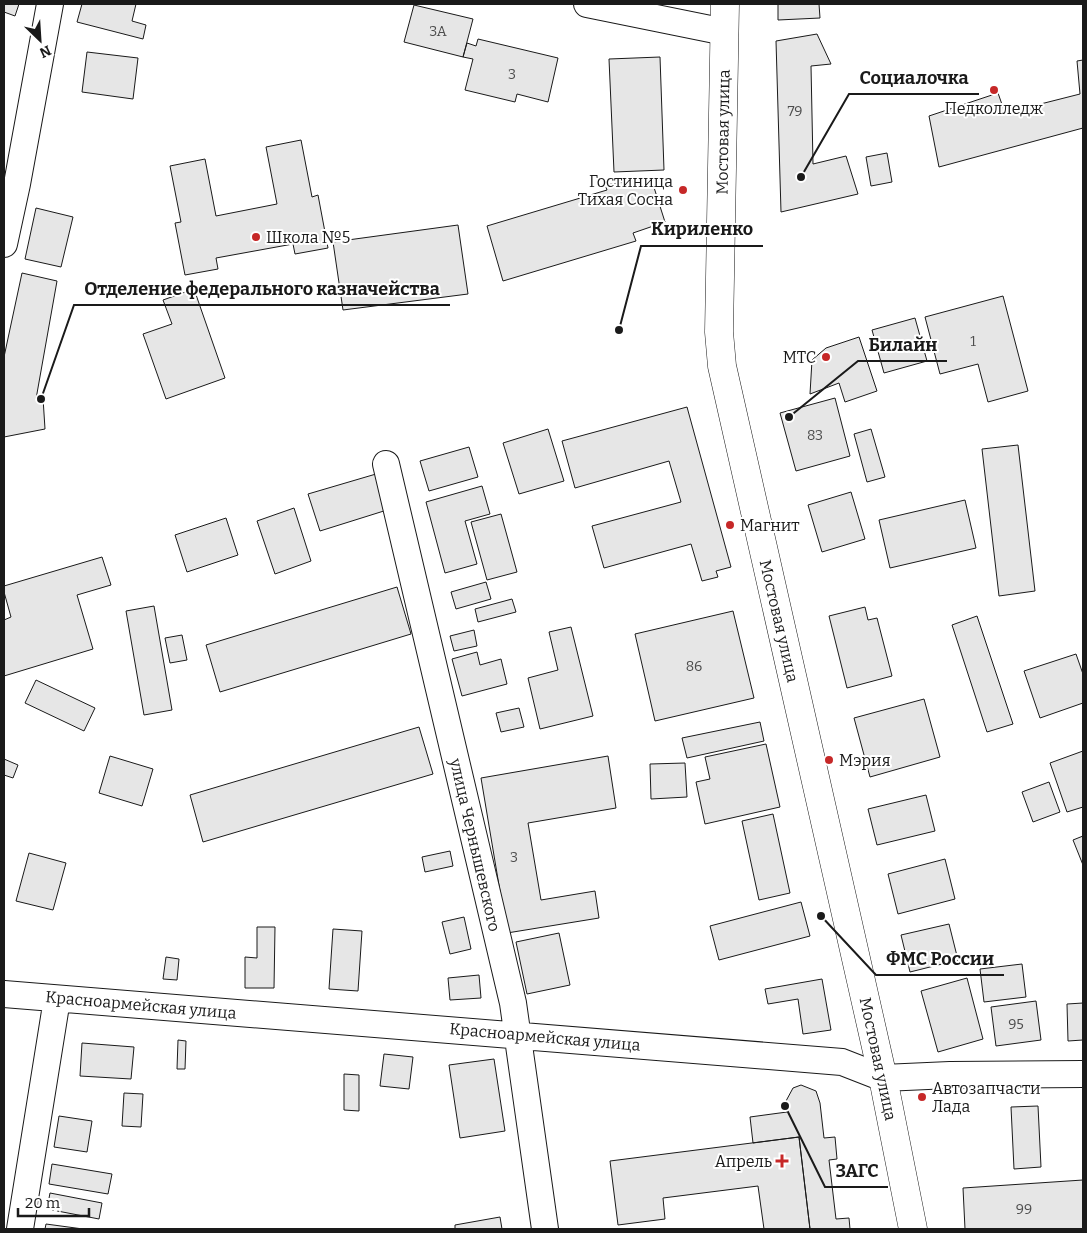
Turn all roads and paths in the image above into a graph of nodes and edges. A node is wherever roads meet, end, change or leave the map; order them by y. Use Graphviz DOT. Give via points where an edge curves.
graph roads {
  1 [pos="50,4"];
  2 [pos="587,4"];
  3 [pos="725,4"];
  4 [pos="725,32"];
  5 [pos="10,181"];
  6 [pos="4,244"];
  7 [pos="386,464"];
  8 [pos="4,994"];
  9 [pos="57,999"];
  10 [pos="516,1035"];
  11 [pos="1083,1074"];
  12 [pos="883,1078"];
  13 [pos="20,1229"];
  14 [pos="545,1229"];
  15 [pos="913,1229"];
  1 -- 5 [label="street"];
  2 -- 4 [label="street"];
  3 -- 4 [label="main road, Мостовая улица"];
  4 -- 12 [label="main road, Мостовая улица" via="719,332 722,366"];
  5 -- 6 [label="street"];
  7 -- 10 [label="street, улица Чернышевского" via="512,1003"];
  8 -- 9 [label="street, Красноармейская улица"];
  9 -- 10 [label="street, Красноармейская улица"];
  9 -- 13 [label="street"];
  10 -- 12 [label="street, Красноармейская улица" via="842,1062"];
  10 -- 14 [label="street, улица Чернышевского"];
  11 -- 12 [label="street, Красноармейская улица"];
  12 -- 15 [label="main road, Мостовая улица"];
}
